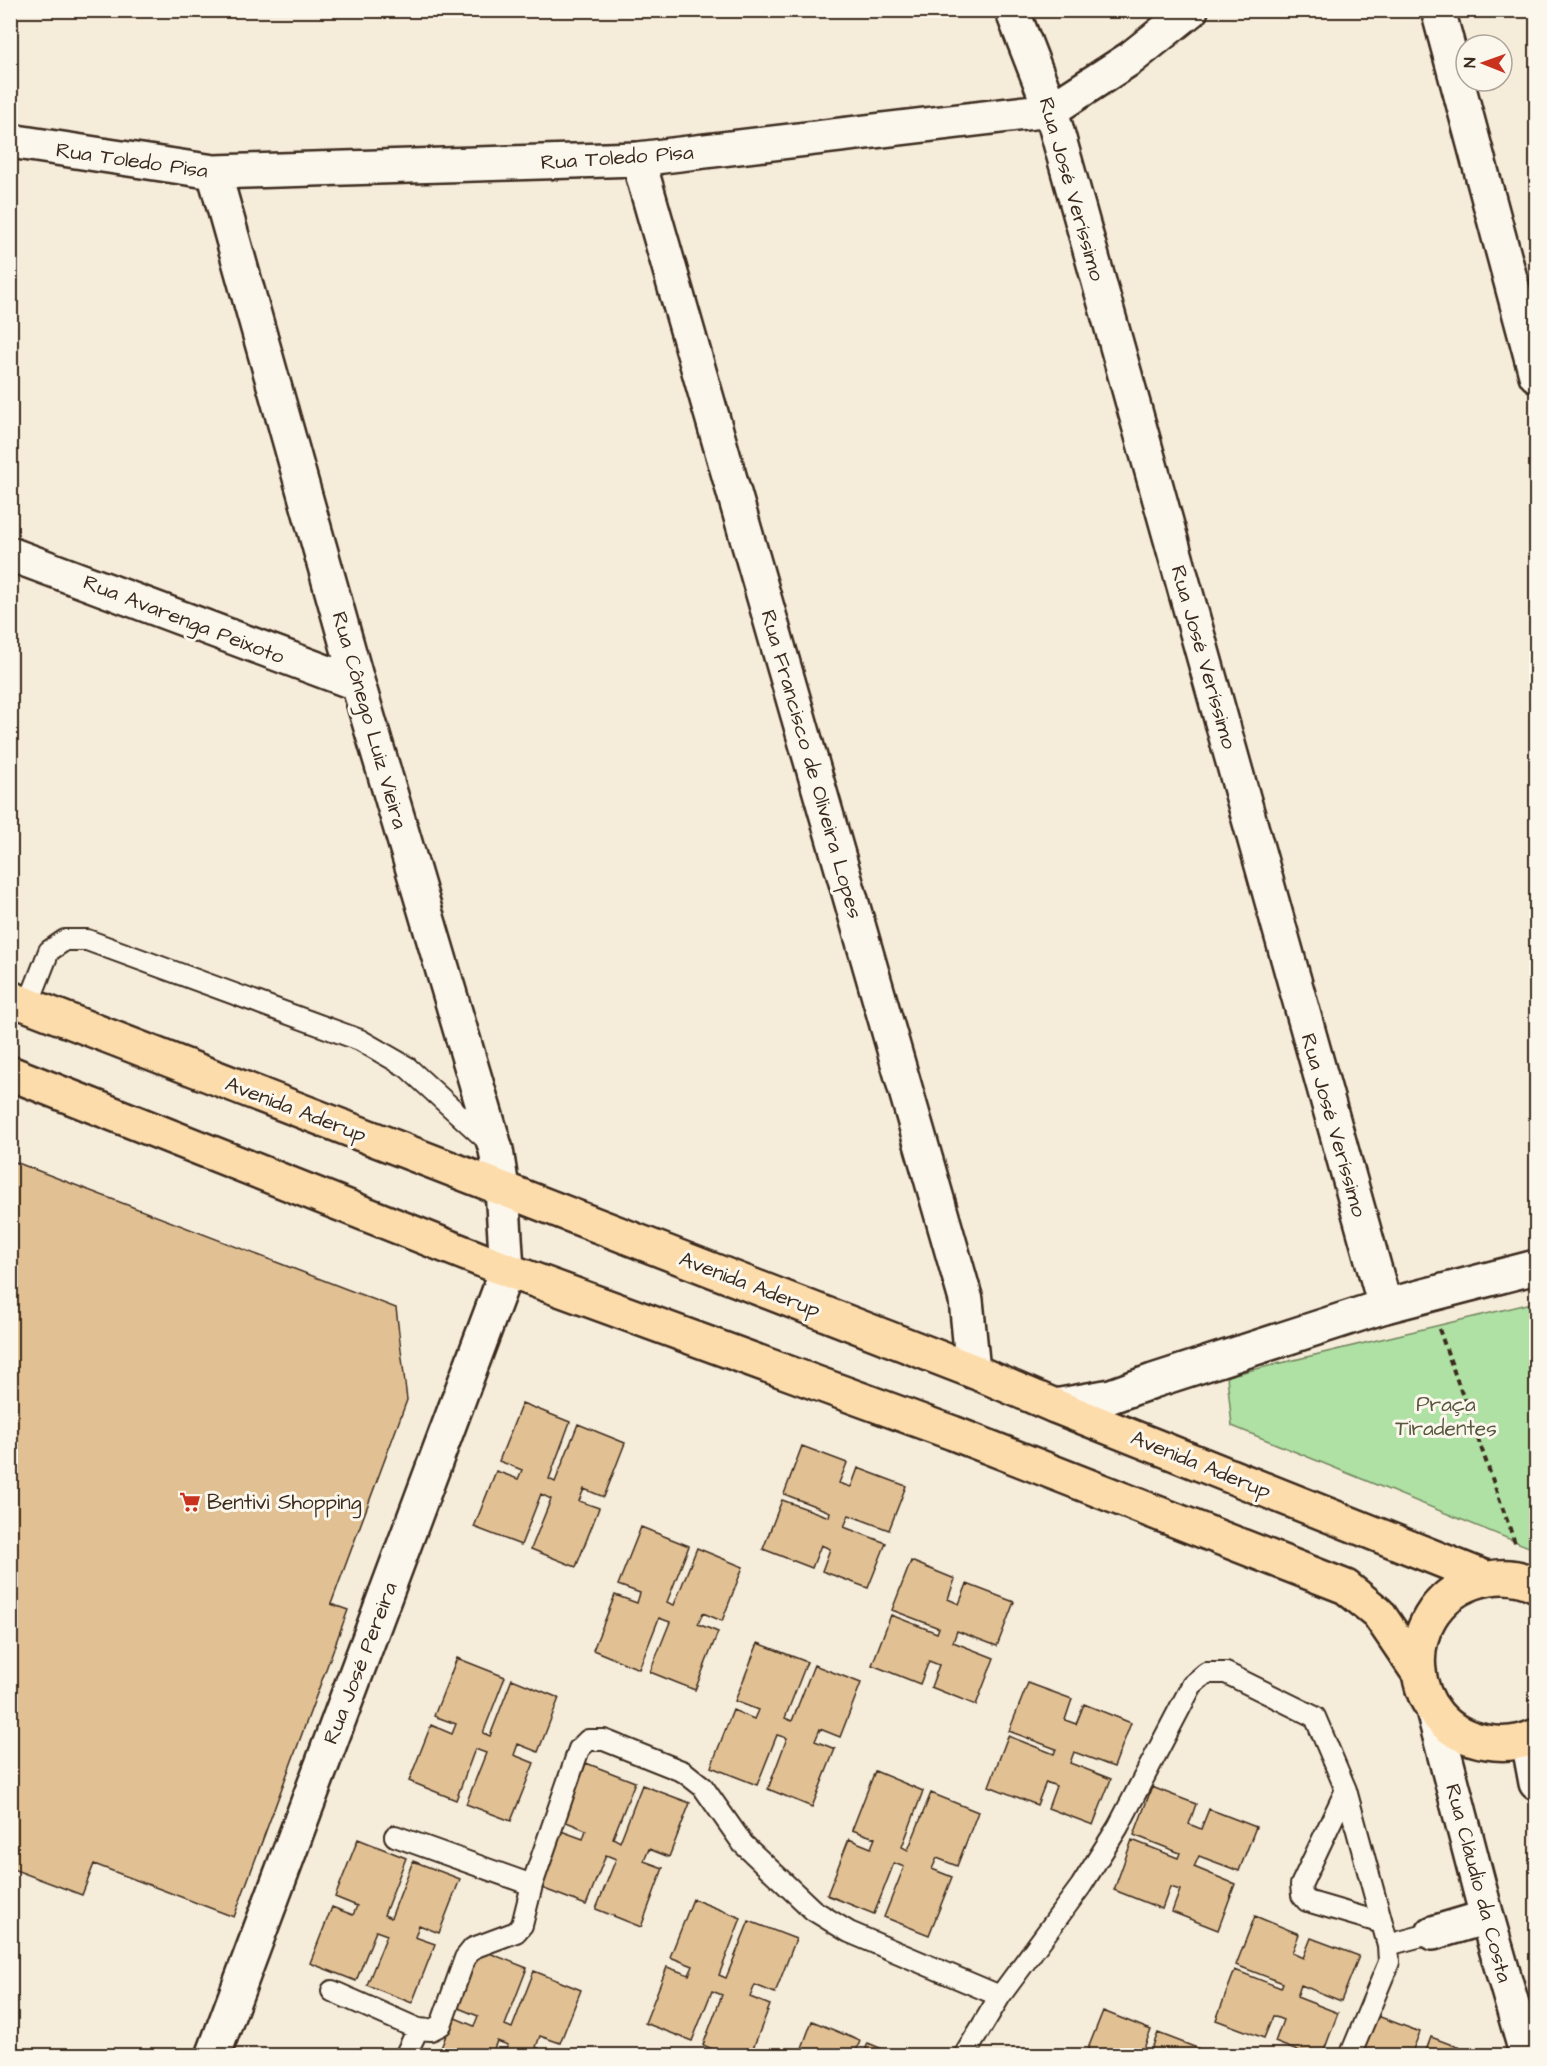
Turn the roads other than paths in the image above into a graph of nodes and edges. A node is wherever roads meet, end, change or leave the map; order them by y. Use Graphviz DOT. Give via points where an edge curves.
graph roads {
  1 [pos="1012,10"];
  2 [pos="1191,10"];
  3 [pos="1438,10"];
  4 [pos="1051,111"];
  5 [pos="10,141"];
  6 [pos="638,159"];
  7 [pos="214,172"];
  8 [pos="1536,375"];
  9 [pos="10,554"];
  10 [pos="358,684"];
  11 [pos="19,1001"];
  12 [pos="10,1073"];
  13 [pos="496,1149"];
  14 [pos="502,1188"];
  15 [pos="1536,1267"];
  16 [pos="507,1270"];
  17 [pos="1385,1306"];
  18 [pos="973,1371"];
  19 [pos="1055,1406"];
  20 [pos="1486,1578"];
  21 [pos="1532,1583"];
  22 [pos="1418,1672"];
  23 [pos="1433,1710"];
  24 [pos="1532,1738"];
  25 [pos="1536,1783"];
  26 [pos="1346,1790"];
  27 [pos="395,1836"];
  28 [pos="532,1885"];
  29 [pos="1487,1917"];
  30 [pos="1382,1923"];
  31 [pos="1433,1933"];
  32 [pos="1388,1945"];
  33 [pos="332,1991"];
  34 [pos="1000,1996"];
  35 [pos="418,2029"];
  36 [pos="213,2055"];
  37 [pos="405,2055"];
  38 [pos="964,2055"];
  39 [pos="1350,2055"];
  40 [pos="1527,2055"];
  1 -- 4 [label="street, Rua José Veríssimo"];
  2 -- 4 [label="street, Rua Toledo Pisa" via="1131,58"];
  3 -- 8 [label="street"];
  4 -- 6 [label="street, Rua Toledo Pisa"];
  4 -- 17 [label="street, Rua José Veríssimo"];
  5 -- 7 [label="street, Rua Toledo Pisa"];
  6 -- 7 [label="street, Rua Toledo Pisa"];
  6 -- 18 [label="street, Rua Francisco de Oliveira Lopes" via="966,1300"];
  7 -- 10 [label="street, Rua Cônego Luiz Vieira"];
  9 -- 10 [label="street, Rua Avarenga Peixoto"];
  10 -- 13 [label="street, Rua Cônego Luiz Vieira"];
  11 -- 13 [label="lane" via="49,951 65,940 87,940 360,1040 407,1067"];
  11 -- 14 [label="main road, Avenida Aderup"];
  12 -- 16 [label="main road, Avenida Aderup"];
  13 -- 14 [label="street, Rua Cônego Luiz Vieira"];
  14 -- 16 [label="street, Rua Cônego Luiz Vieira"];
  14 -- 18 [label="main road, Avenida Aderup"];
  15 -- 17 [label="street"];
  16 -- 22 [label="main road, Avenida Aderup" via="953,1433 1346,1587 1378,1613"];
  16 -- 36 [label="street, Rua José Pereira"];
  17 -- 19 [label="street" via="1111,1396"];
  18 -- 19 [label="main road, Avenida Aderup"];
  19 -- 20 [label="main road, Avenida Aderup"];
  20 -- 21 [label="main road, Avenida Aderup" via="1507,1577"];
  20 -- 22 [label="main road, Avenida Aderup" via="1462,1586 1441,1601 1426,1622 1419,1646"];
  22 -- 23 [label="main road, Avenida Aderup"];
  23 -- 24 [label="main road, Avenida Aderup" via="1451,1728 1475,1740 1501,1744"];
  23 -- 29 [label="street, Rua Cláudio da Costa"];
  24 -- 25 [label="street"];
  26 -- 30 [label="lane"];
  26 -- 30 [label="lane" via="1301,1885 1302,1895 1307,1901"];
  26 -- 34 [label="lane" via="1315,1717 1226,1673 1206,1673 1192,1685 1118,1827 1081,1886"];
  27 -- 28 [label="lane"];
  28 -- 34 [label="lane" via="579,1749 588,1740 604,1740 684,1772 703,1787 743,1844 813,1910 849,1932"];
  28 -- 35 [label="lane" via="522,1925 516,1932 472,1948 441,2025 431,2030"];
  29 -- 31 [label="street"];
  29 -- 40 [label="street, Rua Cláudio da Costa"];
  30 -- 32 [label="lane"];
  31 -- 32 [label="lane"];
  32 -- 39 [label="lane" via="1389,1962"];
  33 -- 35 [label="lane"];
  34 -- 38 [label="lane"];
  35 -- 37 [label="lane"];
}
